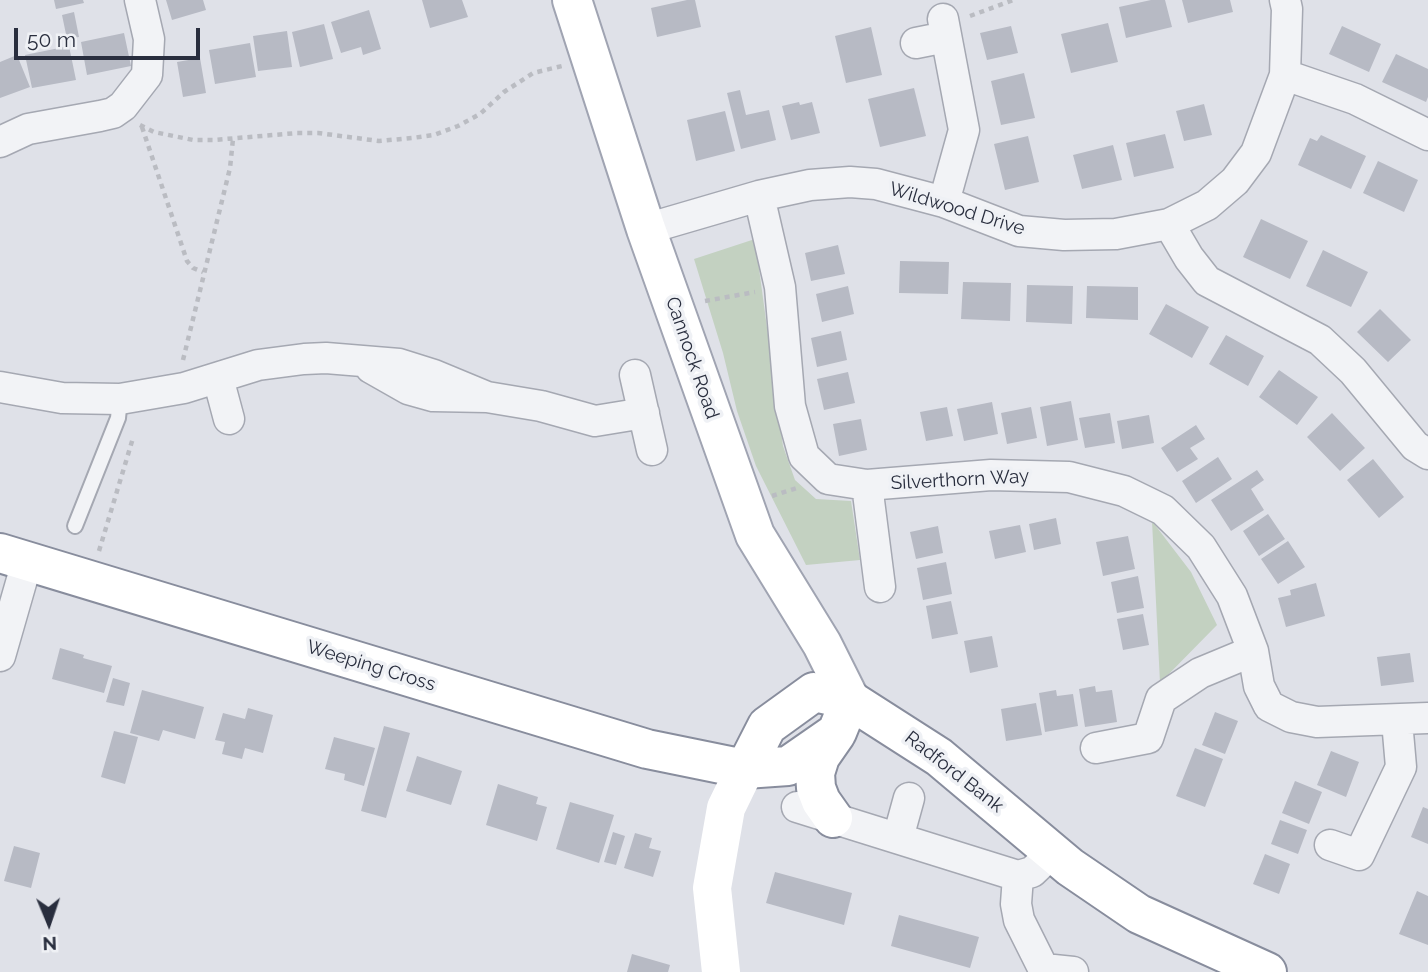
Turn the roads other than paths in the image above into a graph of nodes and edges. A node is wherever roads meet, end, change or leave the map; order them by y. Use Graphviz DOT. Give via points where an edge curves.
graph roads {
  1 [pos="140,0"];
  2 [pos="572,0"];
  3 [pos="1284,0"];
  4 [pos="916,43"];
  5 [pos="1285,75"];
  6 [pos="1428,135"];
  7 [pos="0,142"];
  8 [pos="758,196"];
  9 [pos="944,202"];
  10 [pos="1169,224"];
  11 [pos="646,229"];
  12 [pos="635,375"];
  13 [pos="218,378"];
  14 [pos="0,387"];
  15 [pos="132,398"];
  16 [pos="644,413"];
  17 [pos="229,419"];
  18 [pos="652,450"];
  19 [pos="1428,454"];
  20 [pos="867,485"];
  21 [pos="75,526"];
  22 [pos="14,558"];
  23 [pos="880,587"];
  24 [pos="1253,651"];
  25 [pos="0,656"];
  26 [pos="844,716"];
  27 [pos="1428,718"];
  28 [pos="1397,721"];
  29 [pos="1096,748"];
  30 [pos="745,769"];
  31 [pos="909,798"];
  32 [pos="797,807"];
  33 [pos="833,818"];
  34 [pos="898,838"];
  35 [pos="1330,845"];
  36 [pos="1053,852"];
  37 [pos="1018,876"];
  38 [pos="1054,971"];
  39 [pos="721,972"];
  40 [pos="1267,972"];
  1 -- 7 [label="street" via="149,39 147,75 132,116 113,113 28,129"];
  2 -- 11 [label="main road, Cannock Road"];
  3 -- 5 [label="street, Wildwood Drive"];
  4 -- 9 [label="street" via="945,28 964,131"];
  5 -- 6 [label="street" via="1355,99"];
  5 -- 10 [label="street, Wildwood Drive" via="1256,153 1235,181 1207,205"];
  8 -- 9 [label="street, Wildwood Drive" via="810,185 850,183 876,184"];
  8 -- 11 [label="street, Wildwood Drive"];
  8 -- 20 [label="street, Silverthorn Way" via="780,287 790,406 804,456 828,479"];
  9 -- 10 [label="street, Wildwood Drive" via="1019,231 1116,234"];
  10 -- 19 [label="street" via="1207,281 1320,340 1415,446"];
  11 -- 26 [label="main road, Cannock Road" via="755,535 822,644"];
  12 -- 16 [label="street"];
  13 -- 15 [label="street"];
  13 -- 16 [label="street" via="281,361 347,360 407,366 487,397 595,421"];
  13 -- 17 [label="street"];
  14 -- 15 [label="street" via="86,400"];
  15 -- 21 [label="lane" via="118,418"];
  16 -- 18 [label="street"];
  20 -- 23 [label="street"];
  20 -- 24 [label="street, Silverthorn Way" via="991,475 1069,477 1124,491 1163,510 1201,547 1231,596"];
  22 -- 25 [label="street"];
  22 -- 30 [label="main road, Weeping Cross" via="647,749"];
  24 -- 28 [label="street, Silverthorn Way" via="1259,686 1269,706 1317,722"];
  24 -- 29 [label="street" via="1200,673 1161,699 1148,738"];
  26 -- 30 [label="main road" via="814,692 767,726"];
  26 -- 33 [label="main road" via="815,773 818,794"];
  26 -- 36 [label="main road, Radford Bank" via="939,757"];
  27 -- 28 [label="street, Silverthorn Way"];
  28 -- 35 [label="street" via="1401,767 1359,855"];
  30 -- 39 [label="main road" via="726,808 712,888"];
  31 -- 34 [label="street"];
  32 -- 33 [label="street"];
  33 -- 34 [label="street"];
  34 -- 37 [label="street"];
  36 -- 37 [label="street" via="1032,872"];
  36 -- 40 [label="main road, Radford Bank" via="1139,914"];
  37 -- 38 [label="street" via="1019,920"];
}
